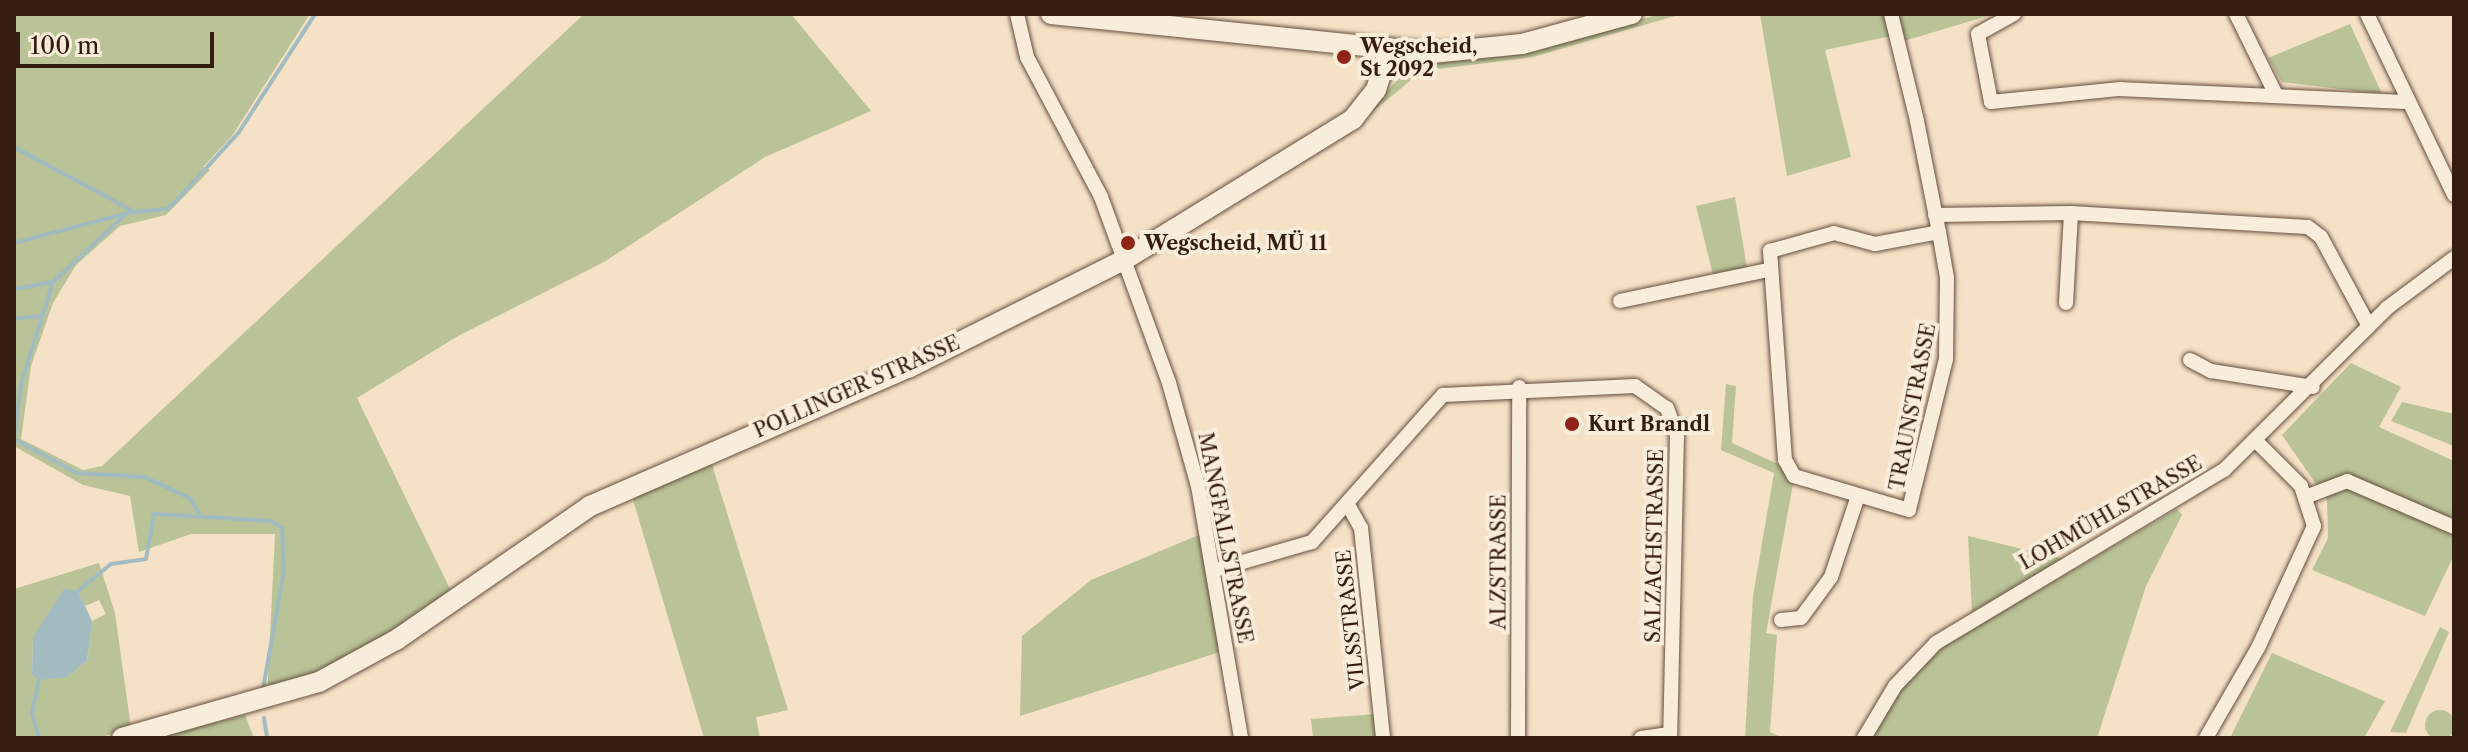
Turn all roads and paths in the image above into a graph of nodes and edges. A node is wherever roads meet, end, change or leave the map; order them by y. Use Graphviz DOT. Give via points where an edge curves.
graph roads {
  1 [pos="1017,14"];
  2 [pos="1051,14"];
  3 [pos="1632,14"];
  4 [pos="1891,14"];
  5 [pos="2014,14"];
  6 [pos="2236,14"];
  7 [pos="2367,14"];
  8 [pos="1388,51"];
  9 [pos="2276,95"];
  10 [pos="2409,102"];
  11 [pos="2454,195"];
  12 [pos="2071,213"];
  13 [pos="1935,215"];
  14 [pos="1939,232"];
  15 [pos="2454,258"];
  16 [pos="1124,260"];
  17 [pos="1768,270"];
  18 [pos="1620,301"];
  19 [pos="2066,303"];
  20 [pos="2369,326"];
  21 [pos="2190,360"];
  22 [pos="1519,387"];
  23 [pos="2313,387"];
  24 [pos="2257,442"];
  25 [pos="2308,496"];
  26 [pos="1857,499"];
  27 [pos="1347,503"];
  28 [pos="2454,527"];
  29 [pos="1215,570"];
  30 [pos="1781,620"];
  31 [pos="1670,736"];
  32 [pos="122,738"];
  33 [pos="1241,738"];
  34 [pos="1383,738"];
  35 [pos="1518,738"];
  36 [pos="1641,738"];
  37 [pos="1864,738"];
  38 [pos="2206,738"];
  1 -- 16 [label="street, MANGFALLSTRASSE" via="1027,57 1095,183"];
  2 -- 8 [label="street"];
  3 -- 8 [label="street" via="1482,51"];
  4 -- 13 [label="street, TRAUNSTRASSE"];
  5 -- 9 [label="street" via="1978,34 1991,102 2104,89"];
  6 -- 9 [label="street"];
  7 -- 10 [label="street"];
  8 -- 16 [label="street, POLLINGER STRASSE" via="1376,90 1353,119"];
  9 -- 10 [label="street"];
  10 -- 11 [label="street"];
  12 -- 13 [label="street"];
  12 -- 19 [label="street"];
  12 -- 20 [label="street" via="2312,228"];
  13 -- 14 [label="street, TRAUNSTRASSE"];
  14 -- 17 [label="street" via="1883,244 1848,232 1789,241 1770,251"];
  14 -- 26 [label="street, TRAUNSTRASSE" via="1950,336 1913,505 1905,511"];
  15 -- 20 [label="street, LOHMÜHLSTRASSE"];
  16 -- 29 [label="street, MANGFALLSTRASSE" via="1182,426"];
  16 -- 32 [label="street, POLLINGER STRASSE" via="908,368 638,481 554,528 379,651 295,693"];
  17 -- 18 [label="street"];
  17 -- 26 [label="street" via="1785,460 1802,481"];
  20 -- 23 [label="street, LOHMÜHLSTRASSE"];
  21 -- 23 [label="street" via="2211,371"];
  22 -- 27 [label="street, SALZACHSTRASSE" via="1437,398"];
  22 -- 31 [label="street, SALZACHSTRASSE" via="1629,385 1670,412 1677,435"];
  22 -- 35 [label="street, ALZSTRASSE"];
  23 -- 24 [label="street, LOHMÜHLSTRASSE"];
  24 -- 25 [label="street"];
  24 -- 37 [label="street, LOHMÜHLSTRASSE" via="2196,490 1946,635 1910,668"];
  25 -- 28 [label="street" via="2347,481"];
  25 -- 38 [label="street" via="2312,533"];
  26 -- 30 [label="street, TRAUNSTRASSE" via="1831,577 1801,618"];
  27 -- 29 [label="street, SALZACHSTRASSE" via="1307,546"];
  27 -- 34 [label="street, VILSSTRASSE" via="1361,528"];
  29 -- 33 [label="street, MANGFALLSTRASSE"];
  31 -- 36 [label="street"];
}
